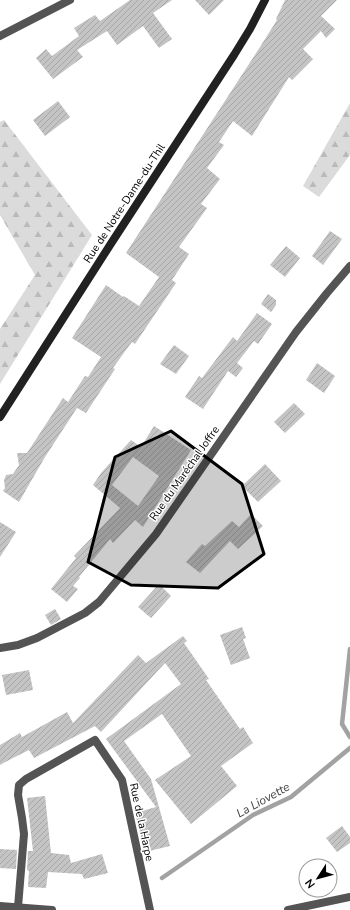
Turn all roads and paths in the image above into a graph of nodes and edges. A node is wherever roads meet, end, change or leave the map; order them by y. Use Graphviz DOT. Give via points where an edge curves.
graph roads {
  1 [pos="70,0"];
  2 [pos="265,0"];
  3 [pos="0,36"];
  4 [pos="350,266"];
  5 [pos="0,417"];
  6 [pos="0,648"];
  7 [pos="350,897"];
  8 [pos="0,906"];
  9 [pos="18,907"];
  10 [pos="52,910"];
  11 [pos="150,910"];
  12 [pos="288,910"];
  1 -- 3 [label="street"];
  2 -- 5 [label="main road, Rue de Notre-Dame-du-Thil" via="234,55"];
  4 -- 6 [label="street, Rue du Maréchal Joffre" via="296,332 149,543 105,595 76,618 37,638"];
  7 -- 12 [label="street"];
  8 -- 9 [label="street"];
  9 -- 10 [label="street"];
  9 -- 11 [label="street, Rue de la Harpe" via="24,834 18,795 19,785 95,740 122,780"];
}
